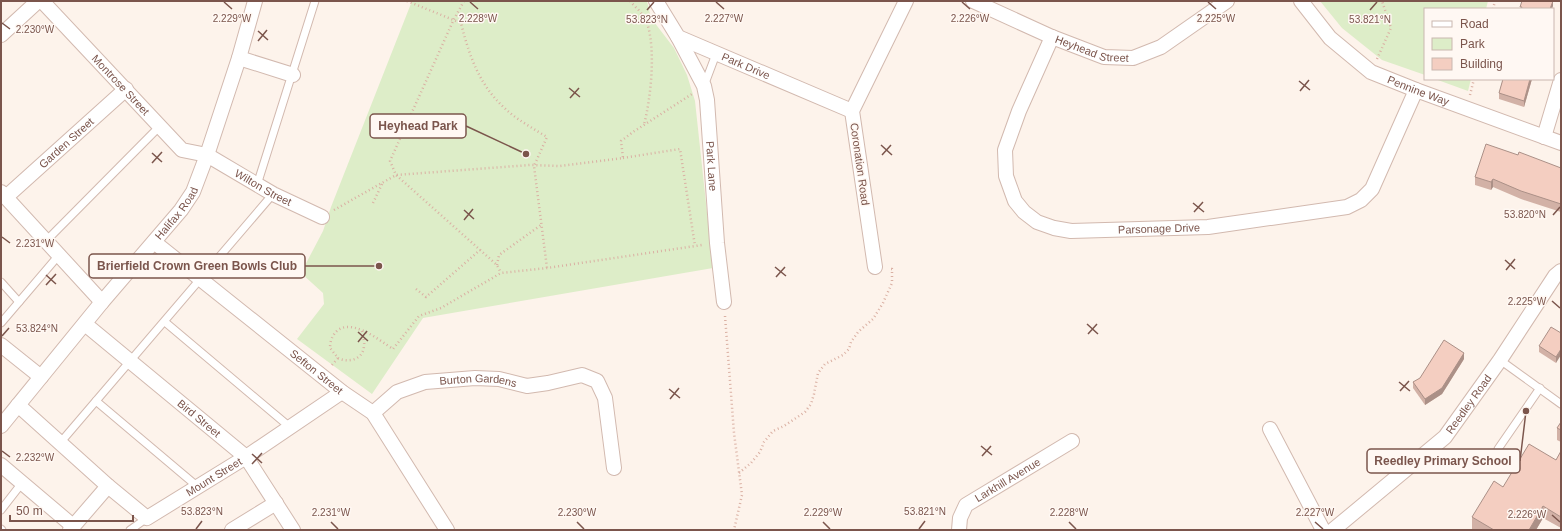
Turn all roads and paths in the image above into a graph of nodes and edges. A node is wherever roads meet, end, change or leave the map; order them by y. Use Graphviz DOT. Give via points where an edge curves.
graph roads {
  1 [pos="38,1"];
  2 [pos="42,1"];
  3 [pos="255,1"];
  4 [pos="315,1"];
  5 [pos="407,1"];
  6 [pos="464,1"];
  7 [pos="630,1"];
  8 [pos="656,1"];
  9 [pos="906,1"];
  10 [pos="973,1"];
  11 [pos="1227,1"];
  12 [pos="1301,1"];
  13 [pos="1382,1"];
  14 [pos="454,19"];
  15 [pos="1,35"];
  16 [pos="678,37"];
  17 [pos="1052,37"];
  18 [pos="716,54"];
  19 [pos="239,58"];
  20 [pos="1371,72"];
  21 [pos="293,75"];
  22 [pos="1561,80"];
  23 [pos="704,86"];
  24 [pos="126,89"];
  25 [pos="1416,90"];
  26 [pos="852,111"];
  27 [pos="644,124"];
  28 [pos="160,126"];
  29 [pos="1544,137"];
  30 [pos="1561,143"];
  31 [pos="207,156"];
  32 [pos="623,158"];
  33 [pos="534,166"];
  34 [pos="396,175"];
  35 [pos="383,182"];
  36 [pos="257,185"];
  37 [pos="273,194"];
  38 [pos="3,195"];
  39 [pos="373,203"];
  40 [pos="322,217"];
  41 [pos="541,224"];
  42 [pos="46,241"];
  43 [pos="154,242"];
  44 [pos="717,243"];
  45 [pos="695,246"];
  46 [pos="480,250"];
  47 [pos="59,255"];
  48 [pos="497,265"];
  49 [pos="875,267"];
  50 [pos="547,268"];
  51 [pos="501,273"];
  52 [pos="1559,276"];
  53 [pos="201,280"];
  54 [pos="1,282"];
  55 [pos="416,289"];
  56 [pos="19,302"];
  57 [pos="102,302"];
  58 [pos="724,302"];
  59 [pos="165,322"];
  60 [pos="1,323"];
  61 [pos="85,324"];
  62 [pos="362,330"];
  63 [pos="1,345"];
  64 [pos="338,358"];
  65 [pos="1500,360"];
  66 [pos="131,361"];
  67 [pos="41,377"];
  68 [pos="323,377"];
  69 [pos="1540,388"];
  70 [pos="342,392"];
  71 [pos="96,401"];
  72 [pos="1561,404"];
  73 [pos="18,405"];
  74 [pos="373,413"];
  75 [pos="1,426"];
  76 [pos="290,428"];
  77 [pos="1270,429"];
  78 [pos="1072,441"];
  79 [pos="60,443"];
  80 [pos="1498,449"];
  81 [pos="246,457"];
  82 [pos="1,465"];
  83 [pos="614,468"];
  84 [pos="739,473"];
  85 [pos="22,483"];
  86 [pos="108,486"];
  87 [pos="198,487"];
  88 [pos="276,503"];
  89 [pos="1,510"];
  90 [pos="147,518"];
  91 [pos="71,528"];
  92 [pos="130,530"];
  93 [pos="232,530"];
  94 [pos="293,530"];
  95 [pos="447,530"];
  96 [pos="734,530"];
  97 [pos="959,530"];
  98 [pos="1322,530"];
  99 [pos="1333,530"];
  1 -- 15 [label="street"];
  2 -- 24 [label="street, Montrose Street"];
  3 -- 19 [label="street, Halifax Road"];
  4 -- 21 [label="lane"];
  5 -- 14 [label="path"];
  6 -- 14 [label="path"];
  7 -- 27 [label="path" via="647,21 651,45 649,104"];
  8 -- 16 [label="street"];
  9 -- 26 [label="street, Coronation Road"];
  10 -- 17 [label="street, Heyhead Street"];
  11 -- 17 [label="street, Heyhead Street" via="1161,47 1133,58 1104,57"];
  12 -- 20 [label="street, Pennine Way" via="1330,38"];
  13 -- 20 [label="path" via="1391,28"];
  14 -- 33 [label="path" via="462,24 468,52 479,76 497,101 517,118 547,137"];
  14 -- 34 [label="path" via="390,161"];
  16 -- 18 [label="street, Park Drive"];
  16 -- 23 [label="street, Park Lane"];
  17 -- 25 [label="street, Parsonage Drive" via="1019,111 1005,150 1006,176 1016,201 1037,222 1071,231 1208,227 1347,207 1361,200 1372,189"];
  18 -- 23 [label="lane"];
  18 -- 26 [label="street, Park Drive"];
  19 -- 21 [label="street"];
  19 -- 31 [label="street, Halifax Road"];
  20 -- 25 [label="street, Pennine Way"];
  21 -- 36 [label="lane"];
  22 -- 29 [label="street"];
  23 -- 27 [label="path"];
  23 -- 44 [label="street, Park Lane"];
  24 -- 28 [label="street, Montrose Street"];
  24 -- 38 [label="street, Garden Street"];
  25 -- 29 [label="street, Pennine Way"];
  26 -- 49 [label="street, Coronation Road"];
  27 -- 32 [label="path" via="621,141"];
  28 -- 31 [label="street, Montrose Street" via="182,150"];
  28 -- 42 [label="lane"];
  29 -- 30 [label="street, Pennine Way"];
  31 -- 36 [label="street, Wilton Street"];
  31 -- 43 [label="street, Halifax Road" via="185,204"];
  32 -- 33 [label="path" via="560,166"];
  32 -- 45 [label="path" via="680,150"];
  33 -- 34 [label="path"];
  33 -- 41 [label="path"];
  34 -- 35 [label="path"];
  34 -- 46 [label="path"];
  35 -- 39 [label="path"];
  35 -- 40 [label="path"];
  36 -- 37 [label="street, Wilton Street"];
  37 -- 40 [label="street, Wilton Street"];
  37 -- 53 [label="lane"];
  38 -- 42 [label="street"];
  41 -- 48 [label="path" via="500,255"];
  41 -- 50 [label="path"];
  42 -- 47 [label="street"];
  43 -- 53 [label="street, Sefton Street"];
  43 -- 57 [label="street, Halifax Road"];
  44 -- 45 [label="path"];
  44 -- 58 [label="street, Park Lane"];
  45 -- 50 [label="path"];
  46 -- 48 [label="path"];
  46 -- 55 [label="path" via="426,298"];
  47 -- 56 [label="lane"];
  47 -- 57 [label="street"];
  48 -- 51 [label="path"];
  49 -- 84 [label="path" via="892,269 892,283 873,319 858,332 843,356 825,364 818,373 812,399 805,412 773,431 751,463"];
  50 -- 51 [label="path"];
  51 -- 62 [label="path" via="441,308 419,316 393,349"];
  52 -- 65 [label="street, Reedley Road"];
  53 -- 59 [label="lane"];
  53 -- 68 [label="street, Sefton Street"];
  54 -- 56 [label="lane"];
  56 -- 60 [label="lane"];
  57 -- 61 [label="street, Halifax Road"];
  58 -- 84 [label="path"];
  59 -- 66 [label="lane"];
  59 -- 76 [label="lane"];
  61 -- 66 [label="street, Bird Street"];
  61 -- 67 [label="street, Halifax Road"];
  62 -- 64 [label="path" via="364,346 360,355 353,360 345,361"];
  62 -- 64 [label="path" via="350,326 338,329 332,336 330,348"];
  63 -- 67 [label="street"];
  64 -- 68 [label="path"];
  65 -- 69 [label="lane"];
  65 -- 99 [label="street, Reedley Road" via="1446,436"];
  66 -- 71 [label="lane"];
  66 -- 81 [label="street, Bird Street"];
  67 -- 73 [label="street, Halifax Road"];
  68 -- 70 [label="street, Sefton Street"];
  69 -- 72 [label="lane"];
  69 -- 80 [label="lane"];
  70 -- 74 [label="street, Sefton Street"];
  70 -- 76 [label="street, Mount Street"];
  71 -- 79 [label="lane"];
  71 -- 87 [label="lane"];
  73 -- 75 [label="street, Halifax Road"];
  73 -- 79 [label="street"];
  74 -- 83 [label="street, Burton Gardens" via="397,392 425,382 475,378 499,379 527,386 582,376 598,381 605,398"];
  74 -- 95 [label="street, Sefton Street"];
  76 -- 81 [label="street, Mount Street"];
  77 -- 98 [label="street"];
  78 -- 97 [label="street, Larkhill Avenue" via="966,505 960,518"];
  79 -- 86 [label="street"];
  81 -- 87 [label="street, Mount Street"];
  81 -- 88 [label="street, Bird Street"];
  82 -- 85 [label="street"];
  84 -- 96 [label="path" via="742,495"];
  85 -- 89 [label="lane"];
  85 -- 91 [label="street"];
  86 -- 90 [label="street"];
  86 -- 91 [label="street"];
  87 -- 90 [label="street, Mount Street"];
  88 -- 93 [label="street"];
  88 -- 94 [label="street, Bird Street"];
  90 -- 92 [label="lane"];
}
